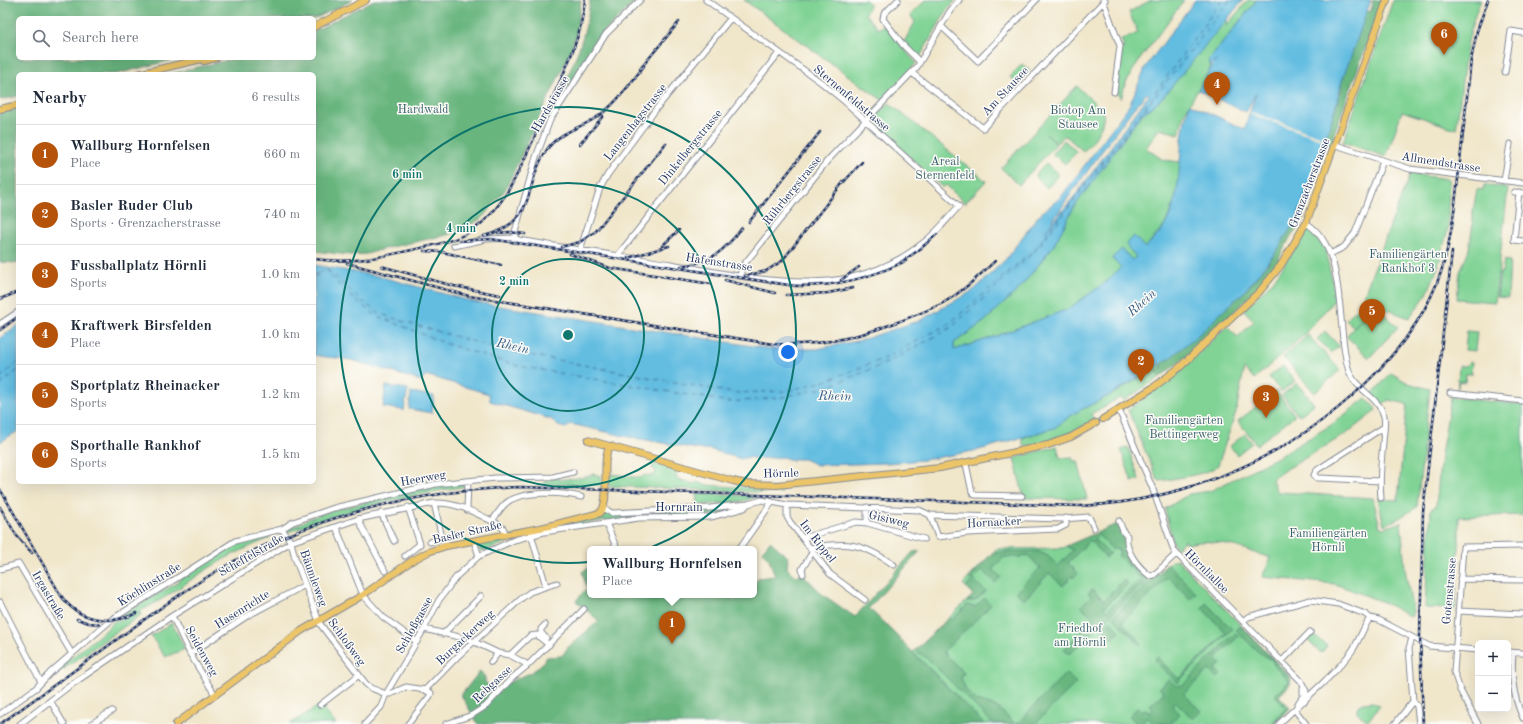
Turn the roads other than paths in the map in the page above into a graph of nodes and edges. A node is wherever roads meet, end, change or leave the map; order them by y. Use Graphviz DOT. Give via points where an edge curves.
graph roads {
  1 [pos="361,0"];
  2 [pos="366,0"];
  3 [pos="640,0"];
  4 [pos="706,0"];
  5 [pos="898,0"];
  6 [pos="959,0"];
  7 [pos="1036,0"];
  8 [pos="1104,0"];
  9 [pos="1387,0"];
  10 [pos="730,19"];
  11 [pos="316,24"];
  12 [pos="316,24"];
  13 [pos="941,26"];
  14 [pos="1523,33"];
  15 [pos="779,53"];
  16 [pos="198,60"];
  17 [pos="208,60"];
  18 [pos="920,62"];
  19 [pos="146,72"];
  20 [pos="158,72"];
  21 [pos="1505,72"];
  22 [pos="912,73"];
  23 [pos="1114,92"];
  24 [pos="16,104"];
  25 [pos="0,108"];
  26 [pos="866,121"];
  27 [pos="1336,144"];
  28 [pos="1510,144"];
  29 [pos="1383,161"];
  30 [pos="1504,181"];
  31 [pos="1523,183"];
  32 [pos="1519,192"];
  33 [pos="959,206"];
  34 [pos="1306,223"];
  35 [pos="515,238"];
  36 [pos="1523,241"];
  37 [pos="454,246"];
  38 [pos="580,250"];
  39 [pos="1330,254"];
  40 [pos="618,255"];
  41 [pos="740,276"];
  42 [pos="16,313"];
  43 [pos="0,324"];
  44 [pos="1450,393"];
  45 [pos="1523,401"];
  46 [pos="1119,410"];
  47 [pos="1106,418"];
  48 [pos="1096,423"];
  49 [pos="1384,428"];
  50 [pos="588,440"];
  51 [pos="598,442"];
  52 [pos="613,447"];
  53 [pos="607,457"];
  54 [pos="966,464"];
  55 [pos="572,472"];
  56 [pos="468,481"];
  57 [pos="1380,481"];
  58 [pos="1022,496"];
  59 [pos="580,497"];
  60 [pos="1381,498"];
  61 [pos="434,502"];
  62 [pos="772,502"];
  63 [pos="748,504"];
  64 [pos="787,505"];
  65 [pos="408,507"];
  66 [pos="867,507"];
  67 [pos="604,509"];
  68 [pos="467,510"];
  69 [pos="381,513"];
  70 [pos="930,515"];
  71 [pos="1066,518"];
  72 [pos="358,519"];
  73 [pos="492,521"];
  74 [pos="1119,521"];
  75 [pos="606,523"];
  76 [pos="867,523"];
  77 [pos="336,526"];
  78 [pos="1094,528"];
  79 [pos="283,529"];
  80 [pos="531,534"];
  81 [pos="506,535"];
  82 [pos="803,538"];
  83 [pos="924,539"];
  84 [pos="394,541"];
  85 [pos="474,541"];
  86 [pos="291,542"];
  87 [pos="430,542"];
  88 [pos="616,546"];
  89 [pos="741,546"];
  90 [pos="1523,546"];
  91 [pos="811,550"];
  92 [pos="1176,554"];
  93 [pos="405,556"];
  94 [pos="479,556"];
  95 [pos="894,565"];
  96 [pos="0,569"];
  97 [pos="385,571"];
  98 [pos="803,574"];
  99 [pos="1460,579"];
  100 [pos="1523,580"];
  101 [pos="557,583"];
  102 [pos="305,584"];
  103 [pos="546,586"];
  104 [pos="363,595"];
  105 [pos="481,596"];
  106 [pos="865,600"];
  107 [pos="0,602"];
  108 [pos="584,609"];
  109 [pos="1458,611"];
  110 [pos="1523,614"];
  111 [pos="172,616"];
  112 [pos="1370,618"];
  113 [pos="319,620"];
  114 [pos="1243,621"];
  115 [pos="545,625"];
  116 [pos="424,629"];
  117 [pos="1310,632"];
  118 [pos="443,634"];
  119 [pos="1412,638"];
  120 [pos="417,642"];
  121 [pos="473,642"];
  122 [pos="550,644"];
  123 [pos="1454,648"];
  124 [pos="1475,650"];
  125 [pos="1511,652"];
  126 [pos="498,653"];
  127 [pos="1523,653"];
  128 [pos="72,654"];
  129 [pos="190,654"];
  130 [pos="510,655"];
  131 [pos="1282,661"];
  132 [pos="491,662"];
  133 [pos="528,665"];
  134 [pos="359,675"];
  135 [pos="1511,676"];
  136 [pos="41,682"];
  137 [pos="1320,686"];
  138 [pos="425,690"];
  139 [pos="1305,692"];
  140 [pos="1313,693"];
  141 [pos="386,694"];
  142 [pos="215,695"];
  143 [pos="1305,701"];
  144 [pos="1412,701"];
  145 [pos="51,702"];
  146 [pos="320,705"];
  147 [pos="1295,710"];
  148 [pos="112,711"];
  149 [pos="0,714"];
  150 [pos="1523,718"];
  151 [pos="20,724"];
  152 [pos="64,724"];
  153 [pos="91,724"];
  154 [pos="176,724"];
  155 [pos="366,724"];
  156 [pos="408,724"];
  157 [pos="446,724"];
  158 [pos="1279,724"];
  159 [pos="1306,724"];
  160 [pos="1395,724"];
  161 [pos="1419,724"];
  162 [pos="1478,724"];
  1 -- 11 [label="main road"];
  2 -- 12 [label="main road"];
  3 -- 35 [label="street, Hardstrasse" via="606,34 550,120 536,157 514,232"];
  4 -- 10 [label="street, Sternenfeldstrasse"];
  5 -- 18 [label="street" via="883,18 903,45"];
  6 -- 13 [label="street, Rührbergstrasse"];
  7 -- 13 [label="street" via="978,61"];
  8 -- 22 [label="street, Am Stausee" via="983,128"];
  8 -- 23 [label="street" via="1120,46"];
  9 -- 27 [label="main road, Grenzacherstrasse"];
  10 -- 15 [label="street, Sternenfeldstrasse"];
  10 -- 38 [label="street, Langenhagstrasse" via="656,108 608,174 600,188"];
  13 -- 18 [label="street, Rührbergstrasse"];
  14 -- 21 [label="street" via="1511,31"];
  15 -- 26 [label="street, Sternenfeldstrasse" via="822,83"];
  15 -- 40 [label="street, Dinkelbergstrasse"];
  16 -- 19 [label="main road"];
  17 -- 20 [label="main road"];
  18 -- 22 [label="street, Rührbergstrasse"];
  22 -- 26 [label="street, Rührbergstrasse"];
  24 -- 25 [label="main road"];
  26 -- 33 [label="street, Sternenfeldstrasse"];
  26 -- 41 [label="street, Rührbergstrasse" via="828,160 742,267"];
  27 -- 29 [label="street, Allmendstrasse"];
  27 -- 34 [label="main road, Grenzacherstrasse"];
  28 -- 30 [label="street"];
  29 -- 30 [label="street, Allmendstrasse" via="1424,172"];
  29 -- 39 [label="street" via="1355,233 1347,244"];
  30 -- 31 [label="street, Allmendstrasse"];
  32 -- 36 [label="street" via="1514,240"];
  33 -- 41 [label="street, Hafenstrasse" via="912,252 862,275 806,284"];
  34 -- 39 [label="street" via="1318,235"];
  34 -- 46 [label="main road, Grenzacherstrasse" via="1281,265 1260,291 1180,367"];
  35 -- 37 [label="street, Hafenstrasse" via="486,239"];
  35 -- 38 [label="street, Hafenstrasse"];
  38 -- 40 [label="street, Hafenstrasse"];
  39 -- 49 [label="street" via="1337,283 1349,371 1381,408"];
  40 -- 41 [label="street, Hafenstrasse"];
  42 -- 43 [label="street"];
  44 -- 45 [label="street"];
  46 -- 47 [label="main road, Grenzacherstrasse"];
  46 -- 92 [label="street, Hörnliallee" via="1152,487"];
  48 -- 54 [label="main road, Hörnle" via="1071,437 1048,445"];
  49 -- 57 [label="street"];
  49 -- 57 [label="street" via="1314,475 1316,478"];
  50 -- 51 [label="main road, Hörnle"];
  51 -- 52 [label="main road, Hörnle"];
  51 -- 53 [label="main road"];
  52 -- 53 [label="main road"];
  52 -- 54 [label="main road, Hörnle" via="733,481 766,486"];
  53 -- 67 [label="main road"];
  54 -- 58 [label="street" via="972,492 975,495"];
  55 -- 56 [label="street, Heerweg" via="553,477"];
  56 -- 68 [label="street"];
  56 -- 79 [label="street, Heerweg" via="436,484 386,495 307,517 284,526"];
  57 -- 60 [label="street"];
  59 -- 73 [label="street" via="572,494 539,494 514,498 505,504"];
  61 -- 65 [label="street, Scheffelstraße"];
  61 -- 68 [label="street, Scheffelstraße" via="447,502"];
  61 -- 87 [label="street" via="442,538"];
  62 -- 63 [label="street" via="762,500"];
  62 -- 64 [label="street"];
  62 -- 89 [label="street"];
  63 -- 67 [label="street" via="612,513"];
  63 -- 75 [label="street, Hornrain" via="744,508 711,517 659,517"];
  64 -- 66 [label="street, Hornacker"];
  64 -- 82 [label="street, Im Rippel" via="787,517"];
  65 -- 69 [label="street, Scheffelstraße"];
  65 -- 93 [label="street" via="420,544"];
  66 -- 70 [label="street, Hornacker" via="919,510"];
  66 -- 76 [label="street"];
  67 -- 81 [label="main road, Basler Straße" via="596,515"];
  68 -- 73 [label="street, Scheffelstraße"];
  69 -- 72 [label="street, Scheffelstraße"];
  69 -- 84 [label="street"];
  70 -- 71 [label="street, Hornacker"];
  70 -- 71 [label="street, Hornacker" via="938,537 1058,529 1066,525"];
  71 -- 78 [label="street, Hornacker" via="1089,517"];
  72 -- 77 [label="street, Scheffelstraße"];
  72 -- 97 [label="street"];
  73 -- 81 [label="street, Scheffelstraße" via="503,528"];
  74 -- 92 [label="street" via="1134,559 1150,576"];
  75 -- 80 [label="street, Hornrain"];
  75 -- 88 [label="street"];
  76 -- 82 [label="street, Gisiweg" via="852,523"];
  76 -- 83 [label="street, Gisiweg"];
  77 -- 86 [label="street, Scheffelstraße"];
  77 -- 104 [label="street"];
  79 -- 86 [label="street"];
  79 -- 128 [label="street, Köchlinstraße" via="232,542 117,616"];
  80 -- 94 [label="street, Hornrain"];
  80 -- 103 [label="street"];
  81 -- 85 [label="main road, Basler Straße"];
  82 -- 91 [label="street, Im Rippel"];
  85 -- 94 [label="street"];
  85 -- 104 [label="main road, Basler Straße" via="428,552"];
  86 -- 102 [label="street, Bäumleweg"];
  86 -- 111 [label="street, Scheffelstraße"];
  90 -- 99 [label="street, Gotenstrasse" via="1463,547"];
  91 -- 95 [label="street" via="843,543 858,545"];
  91 -- 98 [label="street" via="802,568"];
  91 -- 106 [label="street, Im Rippel" via="830,574"];
  92 -- 114 [label="street, Hörnliallee"];
  94 -- 116 [label="street, Schloßgasse" via="451,583"];
  96 -- 128 [label="street, Irgastraße" via="19,564"];
  99 -- 100 [label="street"];
  99 -- 109 [label="street, Gotenstrasse"];
  101 -- 103 [label="street, Burgackerweg"];
  102 -- 113 [label="street, Bäumleweg"];
  102 -- 129 [label="street, Hasenrichte" via="248,616"];
  103 -- 121 [label="street, Burgackerweg" via="522,598"];
  104 -- 113 [label="main road, Basler Straße"];
  104 -- 120 [label="street" via="382,617"];
  105 -- 118 [label="street"];
  107 -- 136 [label="street"];
  108 -- 122 [label="street, Rebgasse"];
  109 -- 110 [label="street"];
  109 -- 123 [label="street, Gotenstrasse"];
  111 -- 129 [label="street, Seidenweg"];
  111 -- 145 [label="street, Scheffelstraße" via="86,674"];
  112 -- 114 [label="street" via="1338,604 1310,600 1253,615"];
  112 -- 119 [label="street" via="1379,620"];
  112 -- 137 [label="street" via="1352,650"];
  113 -- 134 [label="street, Schloßweg"];
  113 -- 142 [label="main road, Basler Straße"];
  114 -- 131 [label="street, Hörnliallee"];
  115 -- 122 [label="street" via="541,633"];
  116 -- 118 [label="street"];
  116 -- 120 [label="street, Schloßgasse"];
  117 -- 131 [label="street"];
  118 -- 121 [label="street"];
  119 -- 123 [label="street" via="1430,646"];
  119 -- 144 [label="street" via="1409,643"];
  120 -- 141 [label="street, Schloßgasse"];
  121 -- 126 [label="street"];
  121 -- 138 [label="street, Burgackerweg"];
  122 -- 130 [label="street" via="540,637 530,636"];
  122 -- 133 [label="street, Rebgasse"];
  123 -- 124 [label="street"];
  123 -- 162 [label="street, Gotenstrasse" via="1456,681"];
  125 -- 127 [label="street"];
  126 -- 130 [label="street"];
  126 -- 132 [label="street"];
  128 -- 136 [label="street, Köchlinstraße"];
  129 -- 142 [label="street, Seidenweg"];
  130 -- 133 [label="street"];
  131 -- 139 [label="street, Hörnliallee" via="1299,679"];
  133 -- 157 [label="street, Rebgasse" via="480,710"];
  134 -- 141 [label="street, Schloßweg" via="371,688"];
  134 -- 146 [label="street, Schloßweg"];
  135 -- 150 [label="street"];
  136 -- 149 [label="street, Köchlinstraße"];
  137 -- 139 [label="street"];
  137 -- 140 [label="street"];
  138 -- 141 [label="street" via="406,687"];
  138 -- 156 [label="street" via="430,696"];
  139 -- 140 [label="street"];
  139 -- 143 [label="street"];
  139 -- 147 [label="street"];
  140 -- 143 [label="street"];
  141 -- 155 [label="street, Schloßgasse" via="381,707"];
  142 -- 154 [label="main road, Basler Straße"];
  143 -- 147 [label="street"];
  144 -- 160 [label="street"];
  144 -- 161 [label="street" via="1417,706"];
  145 -- 151 [label="street, Scheffelstraße"];
  145 -- 152 [label="street"];
  147 -- 158 [label="street"];
  147 -- 159 [label="street"];
  148 -- 153 [label="street"];
}
